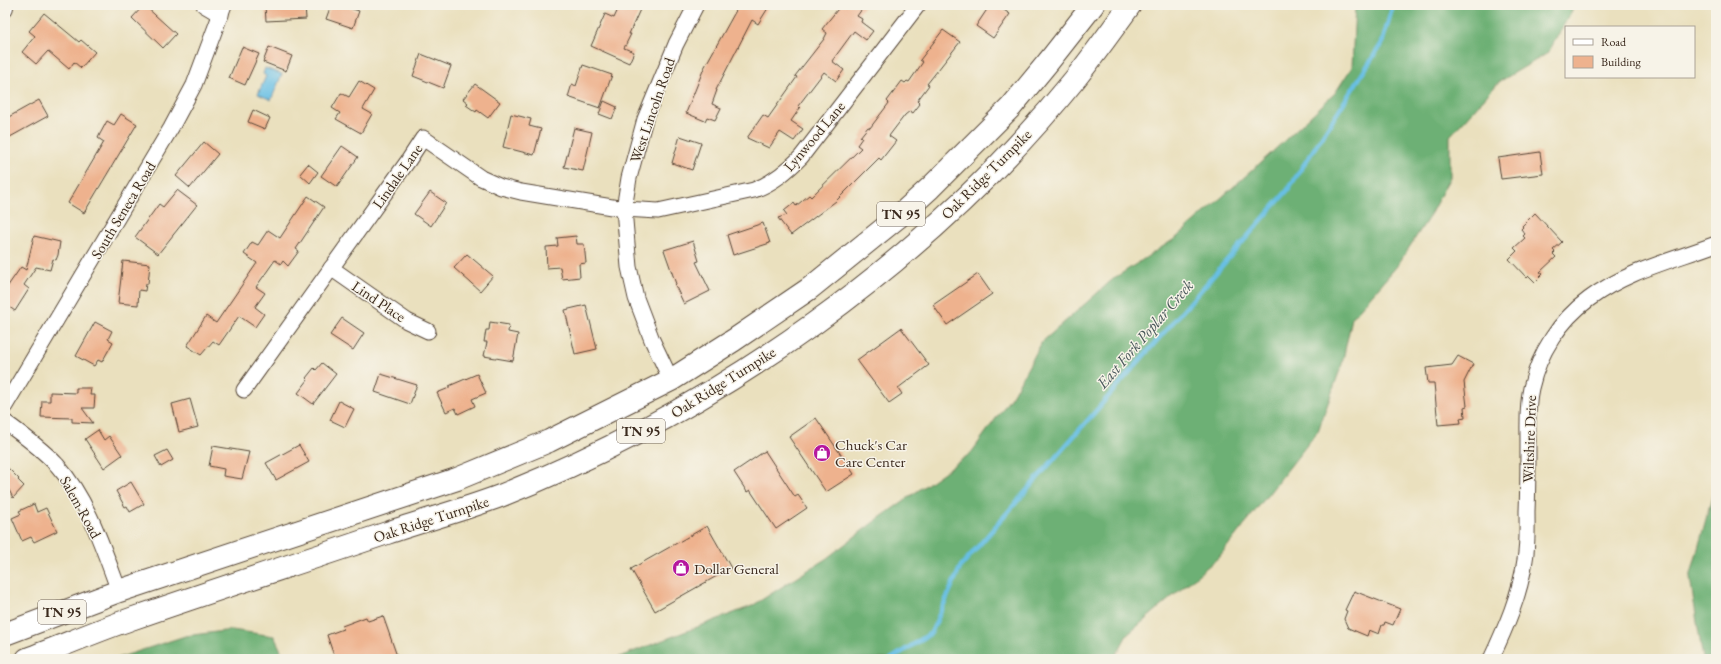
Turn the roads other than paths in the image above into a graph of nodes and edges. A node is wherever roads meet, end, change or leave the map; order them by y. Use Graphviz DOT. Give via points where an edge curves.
graph roads {
  1 [pos="6,5"];
  2 [pos="204,5"];
  3 [pos="696,5"];
  4 [pos="918,5"];
  5 [pos="1093,5"];
  6 [pos="1130,5"];
  7 [pos="5,9"];
  8 [pos="222,10"];
  9 [pos="624,209"];
  10 [pos="1716,244"];
  11 [pos="331,268"];
  12 [pos="428,331"];
  13 [pos="671,380"];
  14 [pos="244,390"];
  15 [pos="5,406"];
  16 [pos="685,407"];
  17 [pos="5,422"];
  18 [pos="305,529"];
  19 [pos="314,558"];
  20 [pos="119,591"];
  21 [pos="129,620"];
  22 [pos="5,634"];
  23 [pos="27,659"];
  24 [pos="1491,659"];
  1 -- 7 [label="street"];
  2 -- 8 [label="street"];
  3 -- 9 [label="street, West Lincoln Road" via="676,44 645,119 631,170"];
  4 -- 9 [label="street, Lynwood Lane" via="801,157 784,174 763,186 727,196 658,211"];
  5 -- 13 [label="highway, Oak Ridge Turnpike / TN 95" via="1011,107 897,218 810,289"];
  6 -- 16 [label="highway, Oak Ridge Turnpike / TN 95" via="1075,79 1020,141 984,180 922,237 865,286 812,326"];
  8 -- 15 [label="street, South Seneca Road" via="194,85 171,128"];
  9 -- 11 [label="street, Lindale Lane" via="501,187 480,178 423,138"];
  9 -- 13 [label="street, West Lincoln Road" via="629,267 636,298"];
  10 -- 24 [label="street, Wiltshire Drive" via="1615,282 1589,298 1553,335 1531,388 1528,410 1526,559 1520,587"];
  11 -- 12 [label="street, Lind Place" via="407,321"];
  11 -- 14 [label="street, Lindale Lane"];
  13 -- 16 [label="highway"];
  13 -- 18 [label="highway, Oak Ridge Turnpike / TN 95" via="579,427 457,479"];
  16 -- 19 [label="highway, Oak Ridge Turnpike / TN 95" via="586,459 501,495"];
  17 -- 20 [label="street, Salem Road" via="53,461 75,490 100,540"];
  18 -- 19 [label="highway"];
  18 -- 20 [label="highway, Oak Ridge Turnpike / TN 95"];
  19 -- 21 [label="highway, Oak Ridge Turnpike / TN 95"];
  20 -- 21 [label="highway"];
  20 -- 22 [label="highway, Oak Ridge Turnpike / TN 95"];
  21 -- 23 [label="highway, Oak Ridge Turnpike / TN 95"];
}
